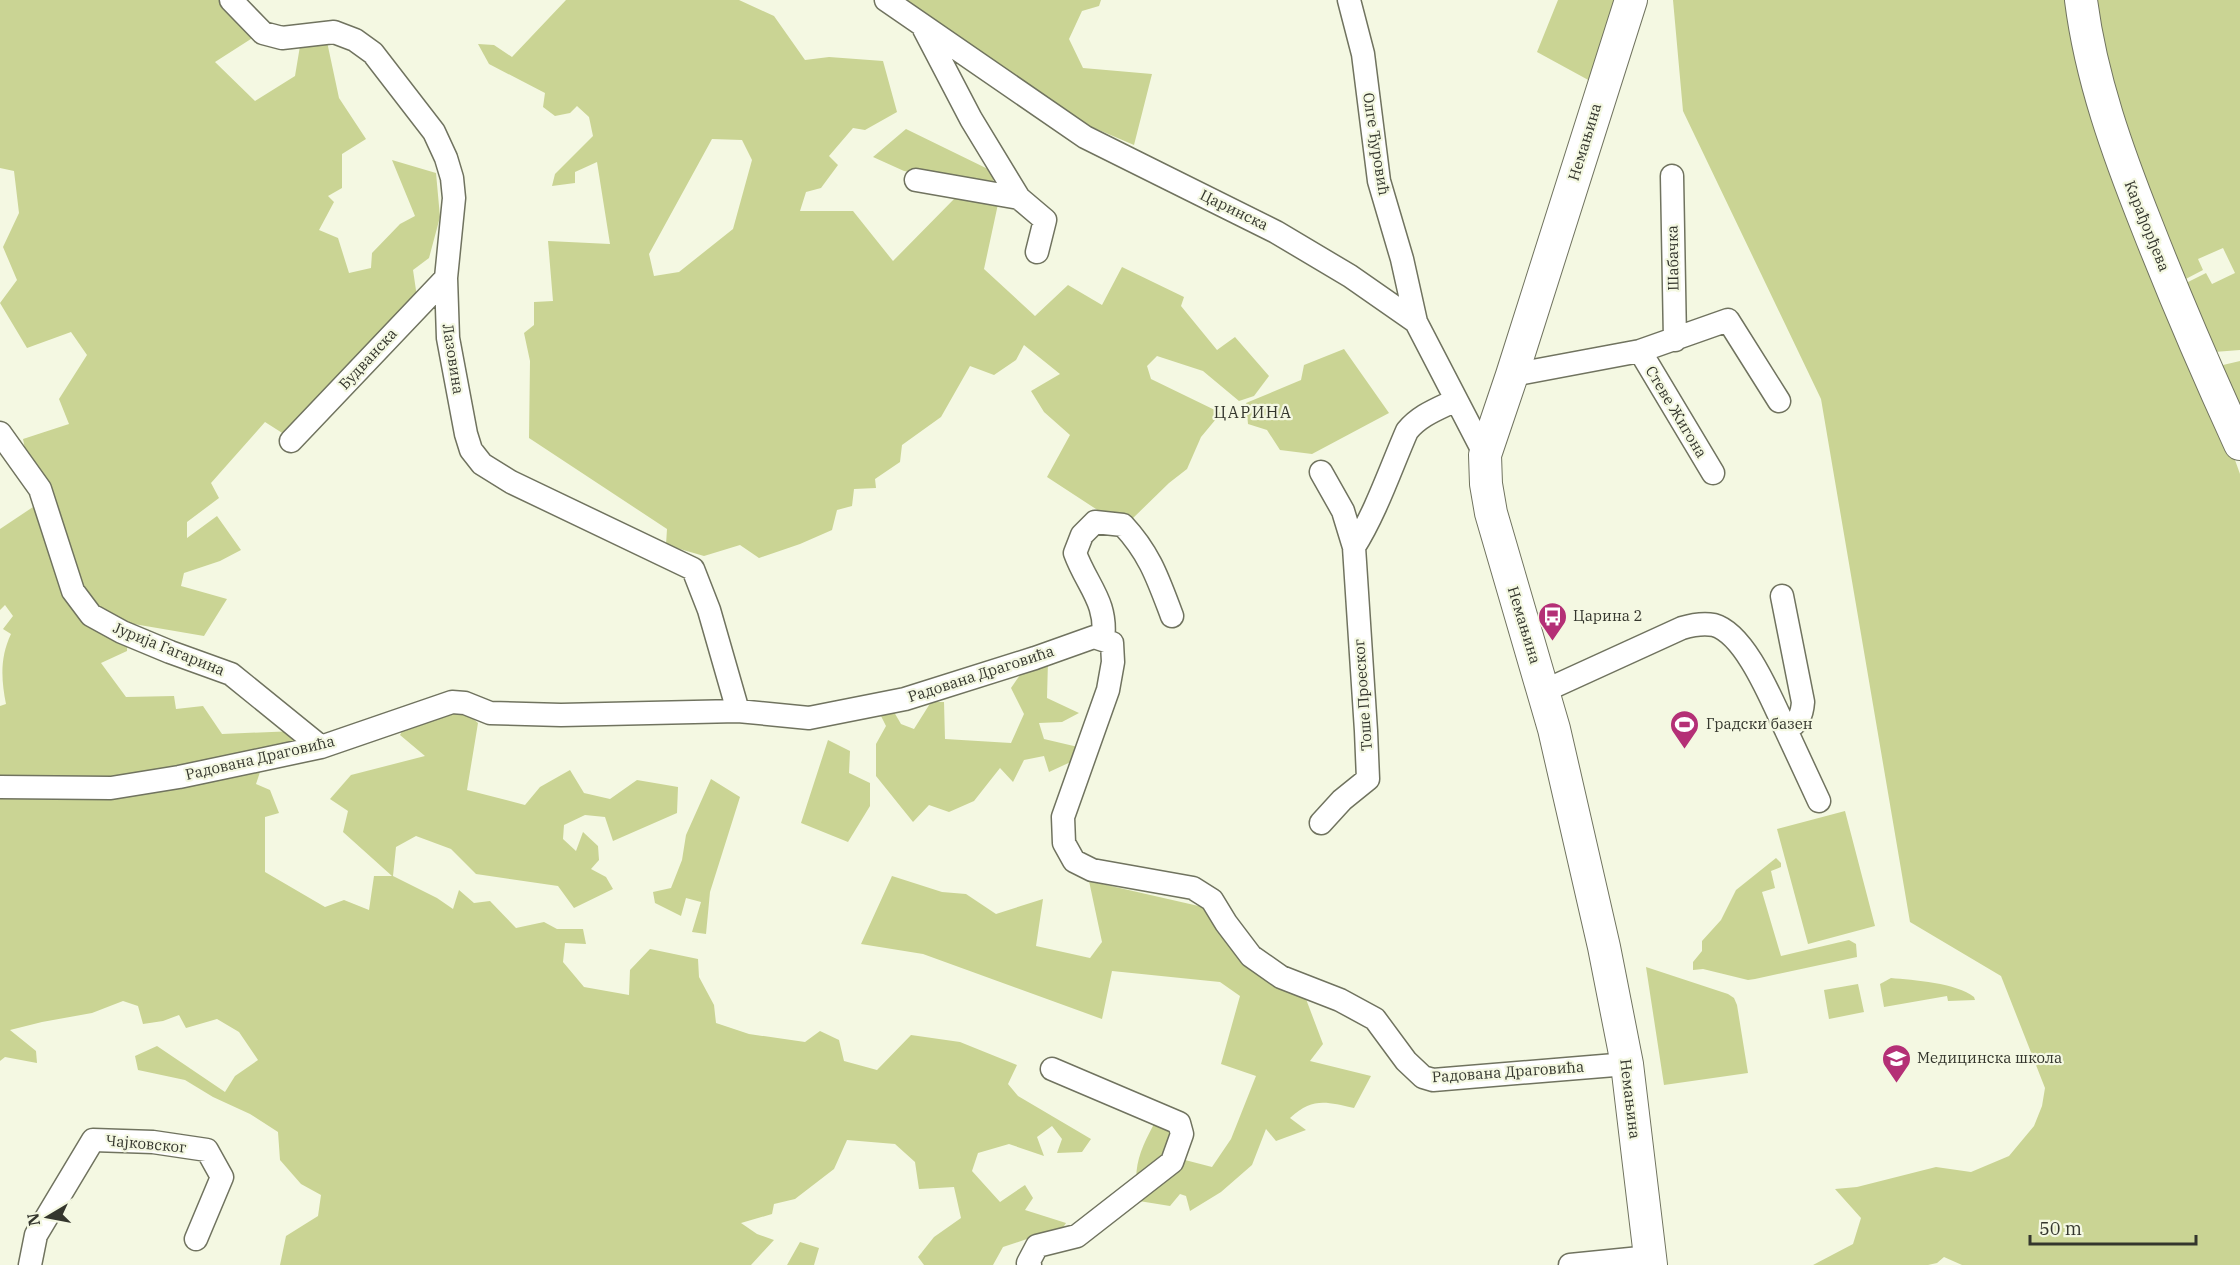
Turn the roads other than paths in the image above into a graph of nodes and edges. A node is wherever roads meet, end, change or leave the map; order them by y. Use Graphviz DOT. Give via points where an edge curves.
graph roads {
  1 [pos="231,0"];
  2 [pos="886,0"];
  3 [pos="1349,0"];
  4 [pos="1631,0"];
  5 [pos="2081,0"];
  6 [pos="922,25"];
  7 [pos="1672,176"];
  8 [pos="916,180"];
  9 [pos="1019,198"];
  10 [pos="1037,252"];
  11 [pos="446,278"];
  12 [pos="1416,322"];
  13 [pos="1675,340"];
  14 [pos="1640,351"];
  15 [pos="1512,375"];
  16 [pos="1456,400"];
  17 [pos="1779,401"];
  18 [pos="0,434"];
  19 [pos="291,441"];
  20 [pos="2240,444"];
  21 [pos="1485,455"];
  22 [pos="1321,472"];
  23 [pos="1713,472"];
  24 [pos="1354,547"];
  25 [pos="1782,596"];
  26 [pos="1172,616"];
  27 [pos="1103,640"];
  28 [pos="1544,691"];
  29 [pos="738,711"];
  30 [pos="1786,730"];
  31 [pos="321,747"];
  32 [pos="0,787"];
  33 [pos="1819,801"];
  34 [pos="1321,824"];
  35 [pos="1627,1064"];
  36 [pos="1052,1069"];
  37 [pos="196,1239"];
  38 [pos="1650,1261"];
  39 [pos="1029,1264"];
  40 [pos="30,1265"];
  41 [pos="1570,1265"];
  1 -- 11 [label="street, Лазовина" via="263,33 282,38 334,32 355,39 373,53 405,93 434,132 452,178 454,198"];
  2 -- 6 [label="street, Царинска"];
  3 -- 12 [label="street, Олге Ђуровић" via="1363,54 1379,181"];
  4 -- 15 [label="main road, Немањина"];
  5 -- 20 [label="main road, Карађорђева" via="2092,65 2121,163 2182,316"];
  6 -- 9 [label="street, Царинска" via="971,119"];
  6 -- 12 [label="street, Царинска" via="1085,137 1276,232"];
  7 -- 13 [label="street, Шабачка"];
  8 -- 9 [label="street"];
  9 -- 10 [label="street, Царинска" via="1045,220"];
  11 -- 19 [label="street, Будванска"];
  11 -- 29 [label="street, Лазовина" via="448,338 471,450 482,464 511,482 693,569"];
  12 -- 16 [label="street, Царинска"];
  13 -- 14 [label="street"];
  13 -- 17 [label="street" via="1728,320"];
  14 -- 15 [label="street"];
  14 -- 23 [label="street, Стеве Жигона"];
  15 -- 21 [label="main road, Немањина"];
  16 -- 21 [label="street, Царинска"];
  16 -- 24 [label="street" via="1424,416 1407,431"];
  18 -- 31 [label="street, Јурија Гагарина" via="39,489 73,591 91,615 122,632 231,674"];
  21 -- 28 [label="main road, Немањина" via="1491,513"];
  22 -- 24 [label="street, Тоше Проеског" via="1343,511"];
  24 -- 34 [label="street, Тоше Проеског" via="1368,779"];
  25 -- 30 [label="street" via="1803,702 1799,720"];
  26 -- 27 [label="street" via="1151,561 1139,542 1122,525 1095,522 1082,535 1075,553 1105,622"];
  27 -- 29 [label="street, Радована Драговића" via="1095,637 906,699 808,718"];
  27 -- 35 [label="street, Радована Драговића" via="1112,643 1108,690 1063,817 1064,843 1074,861 1092,870 1193,888 1212,900 1251,956 1281,977 1340,1000 1375,1019 1423,1077 1433,1080"];
  28 -- 30 [label="street" via="1682,628 1713,625 1736,639"];
  28 -- 35 [label="main road, Немањина" via="1587,867"];
  29 -- 31 [label="street, Радована Драговића" via="490,713 452,702"];
  30 -- 33 [label="street"];
  31 -- 32 [label="street, Радована Драговића" via="111,788"];
  35 -- 38 [label="main road, Немањина"];
  36 -- 39 [label="street" via="1179,1123 1182,1134 1172,1162 1077,1236 1037,1246"];
  37 -- 40 [label="street, Чајковског" via="222,1177 207,1150 153,1142 93,1140 36,1235"];
  38 -- 41 [label="street"];
}
